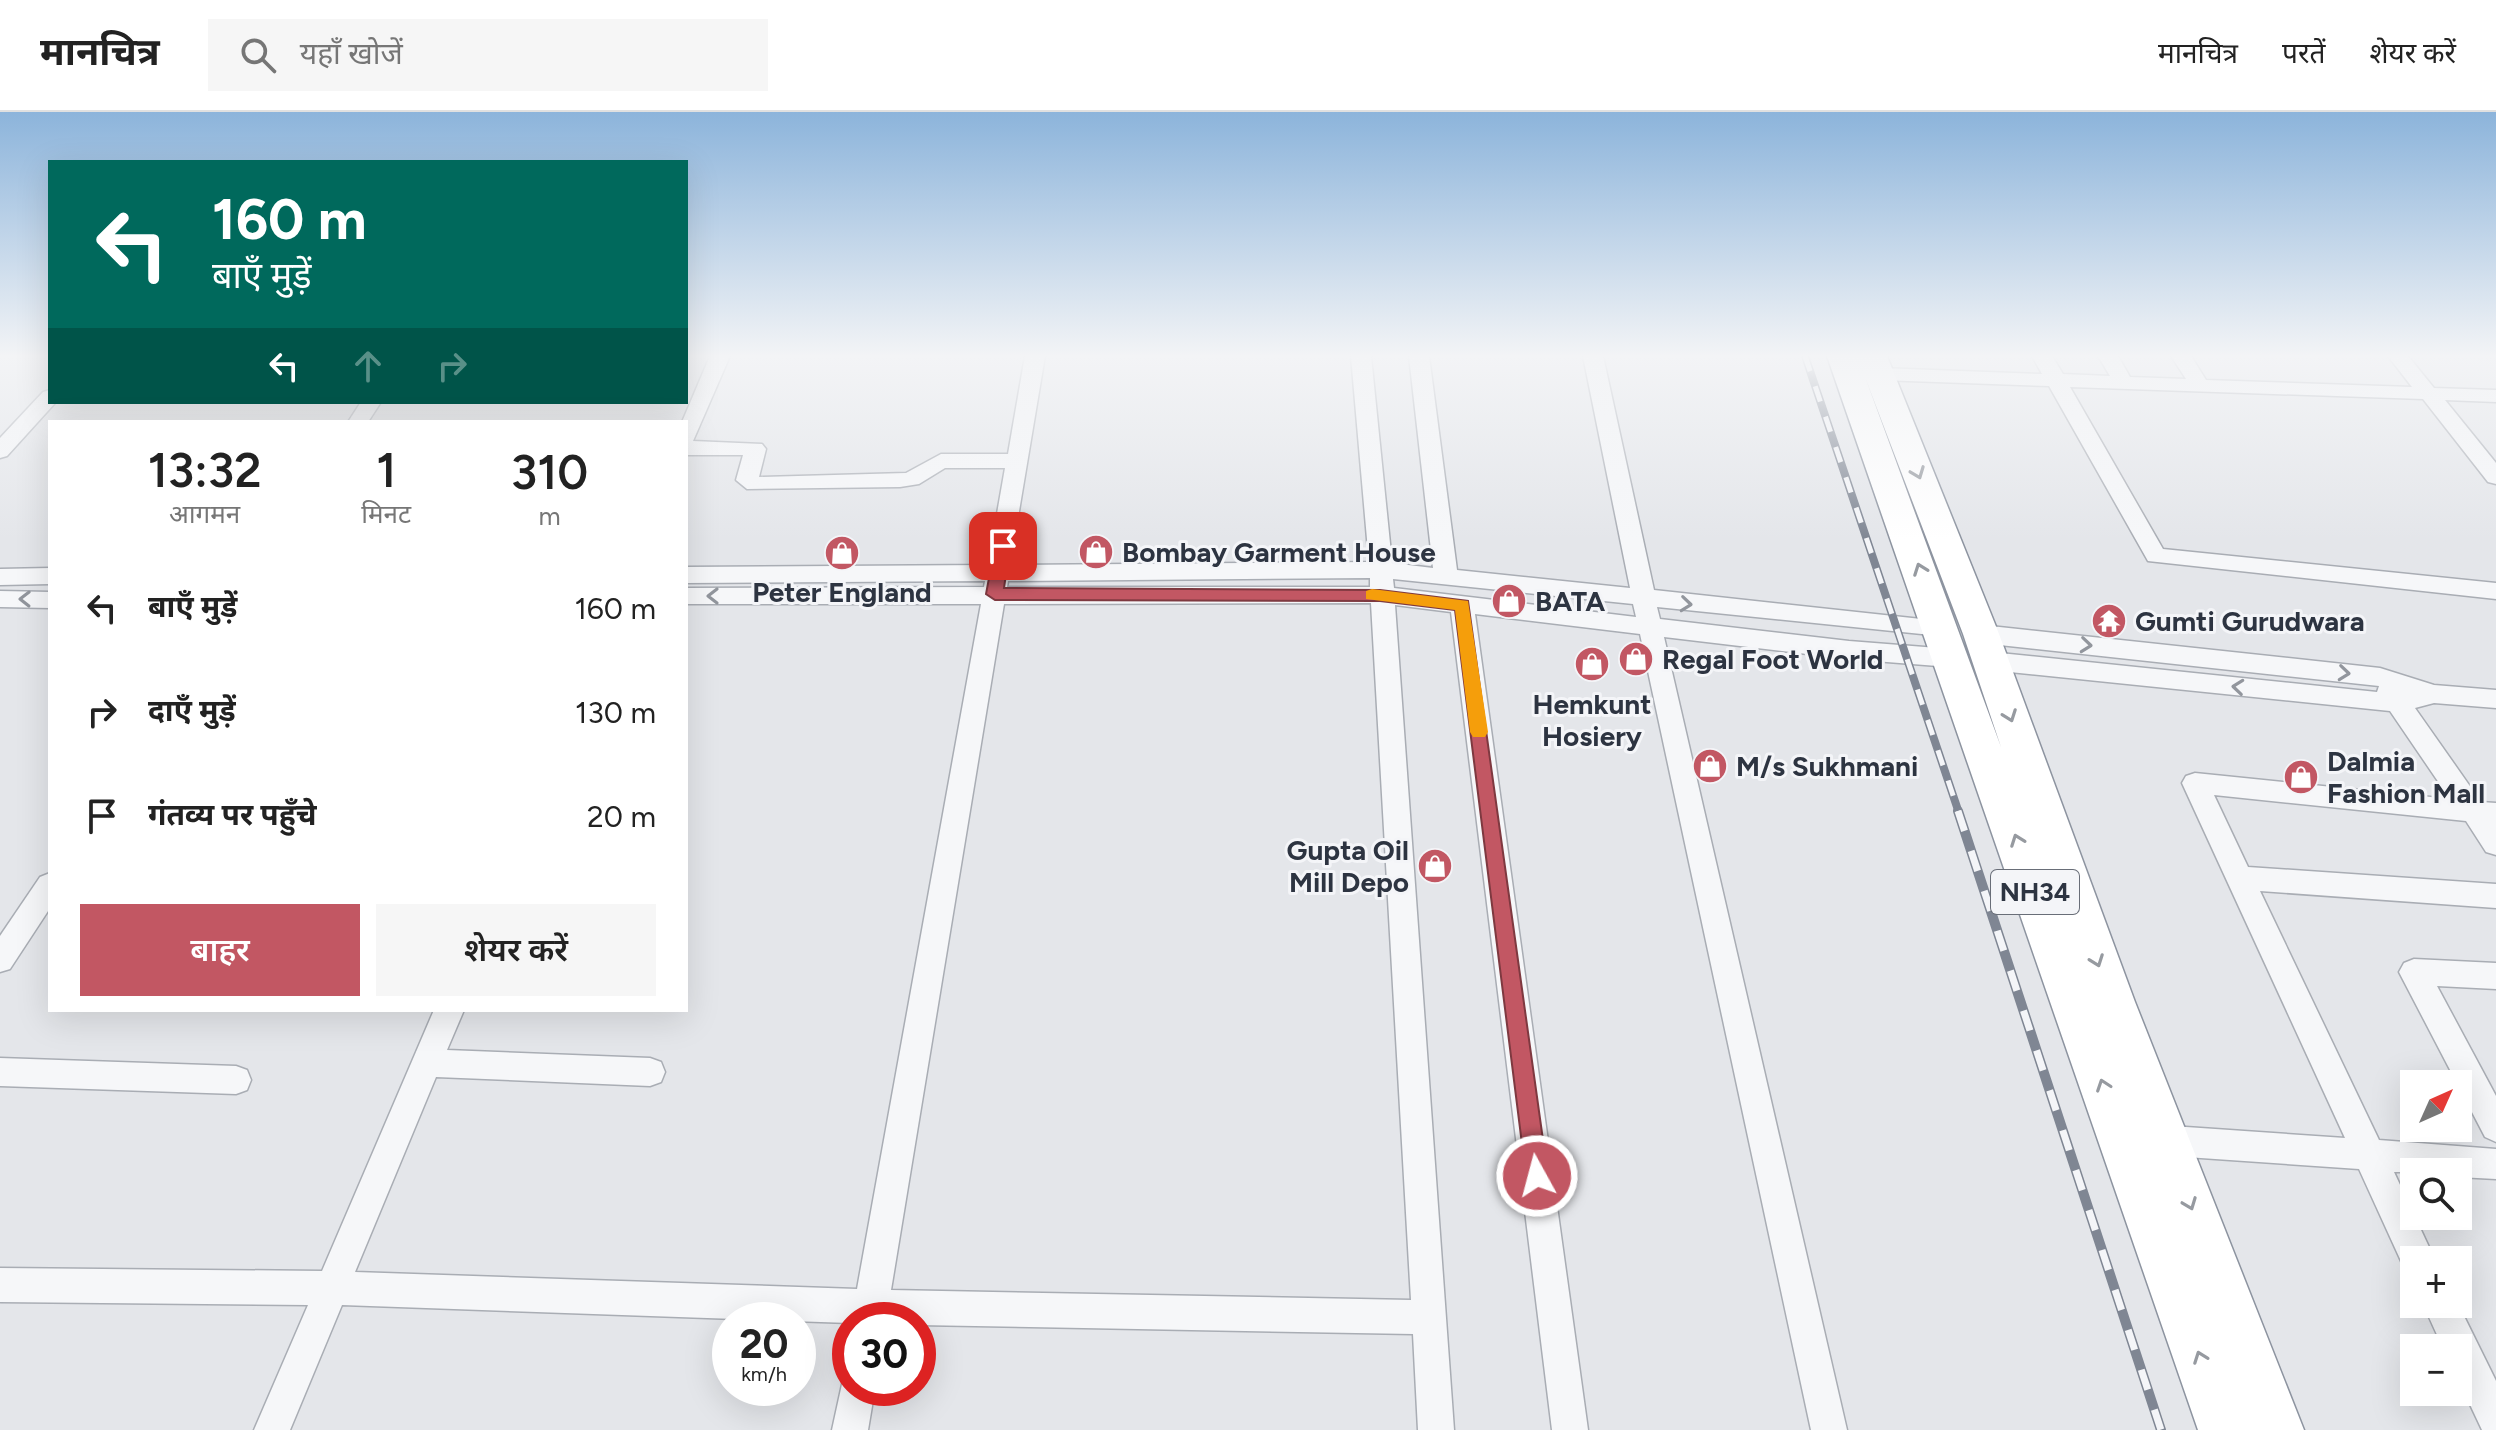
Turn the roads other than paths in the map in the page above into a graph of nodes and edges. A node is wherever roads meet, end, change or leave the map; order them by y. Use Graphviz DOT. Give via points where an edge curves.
graph roads {
  1 [pos="30,418"];
  2 [pos="1024,418"];
  3 [pos="1366,418"];
  4 [pos="1427,418"];
  5 [pos="1606,418"];
  6 [pos="1868,418"];
  7 [pos="1893,418"];
  8 [pos="2076,418"];
  9 [pos="2448,418"];
  10 [pos="688,448"];
  11 [pos="0,451"];
  12 [pos="1017,461"];
  13 [pos="2496,477"];
  14 [pos="688,575"];
  15 [pos="48,576"];
  16 [pos="0,577"];
  17 [pos="1446,577"];
  18 [pos="1381,583"];
  19 [pos="996,584"];
  20 [pos="2496,591"];
  21 [pos="688,596"];
  22 [pos="0,599"];
  23 [pos="1644,599"];
  24 [pos="48,600"];
  25 [pos="1462,605"];
  26 [pos="1651,627"];
  27 [pos="1966,645"];
  28 [pos="2380,677"];
  29 [pos="2434,694"];
  30 [pos="2496,699"];
  31 [pos="2399,703"];
  32 [pos="2486,813"];
  33 [pos="2496,844"];
  34 [pos="2239,878"];
  35 [pos="48,888"];
  36 [pos="2496,896"];
  37 [pos="0,960"];
  38 [pos="2496,976"];
  39 [pos="448,1012"];
  40 [pos="428,1063"];
  41 [pos="0,1072"];
  42 [pos="650,1072"];
  43 [pos="236,1080"];
  44 [pos="2496,1127"];
  45 [pos="2120,1135"];
  46 [pos="2166,1141"];
  47 [pos="2368,1157"];
  48 [pos="2496,1164"];
  49 [pos="2411,1246"];
  50 [pos="0,1285"];
  51 [pos="332,1288"];
  52 [pos="872,1302"];
  53 [pos="832,1312"];
  54 [pos="936,1314"];
  55 [pos="1428,1317"];
  56 [pos="2447,1318"];
  57 [pos="854,1406"];
  58 [pos="2496,1419"];
  59 [pos="272,1430"];
  60 [pos="850,1430"];
  61 [pos="1436,1430"];
  62 [pos="1570,1430"];
  63 [pos="1829,1430"];
  64 [pos="2226,1430"];
  65 [pos="2276,1430"];
  1 -- 11 [label="street"];
  2 -- 12 [label="street"];
  3 -- 18 [label="street"];
  4 -- 17 [label="street"];
  5 -- 23 [label="street"];
  27 -- 6 [label="highway, NH34, one-way"];
  7 -- 27 [label="highway, NH34, one-way"];
  8 -- 20 [label="street" via="2156,556"];
  9 -- 13 [label="street"];
  10 -- 12 [label="street" via="755,449 747,480 755,484 900,480 941,461"];
  12 -- 19 [label="street"];
  14 -- 19 [label="street"];
  15 -- 16 [label="street"];
  17 -- 18 [label="street"];
  17 -- 23 [label="street"];
  18 -- 19 [label="street"];
  18 -- 25 [label="street"];
  18 -- 55 [label="street"];
  19 -- 21 [label="street, one-way"];
  19 -- 52 [label="street"];
  24 -- 22 [label="street, one-way"];
  23 -- 26 [label="street"];
  23 -- 27 [label="street, one-way"];
  25 -- 26 [label="street"];
  25 -- 62 [label="street"];
  26 -- 27 [label="street" via="1849,650"];
  26 -- 63 [label="street"];
  27 -- 28 [label="street, one-way"];
  31 -- 27 [label="street, one-way"];
  45 -- 27 [label="highway, NH34, one-way"];
  27 -- 46 [label="highway, NH34, one-way"];
  28 -- 29 [label="street"];
  28 -- 31 [label="street"];
  29 -- 30 [label="street"];
  29 -- 31 [label="street"];
  31 -- 32 [label="street"];
  32 -- 33 [label="street"];
  32 -- 34 [label="street" via="2195,783"];
  34 -- 36 [label="street"];
  34 -- 47 [label="street"];
  35 -- 37 [label="street"];
  38 -- 44 [label="street" via="2414,972"];
  39 -- 40 [label="street"];
  40 -- 42 [label="street"];
  40 -- 51 [label="street"];
  41 -- 43 [label="street"];
  45 -- 46 [label="street"];
  64 -- 45 [label="highway, NH34, one-way"];
  46 -- 47 [label="street"];
  46 -- 65 [label="highway, NH34, one-way"];
  47 -- 48 [label="street"];
  47 -- 49 [label="street"];
  50 -- 51 [label="street"];
  51 -- 53 [label="street"];
  51 -- 59 [label="street"];
  54 -- 55 [label="street"];
  55 -- 61 [label="street"];
  56 -- 58 [label="street"];
  57 -- 60 [label="street"];
}
